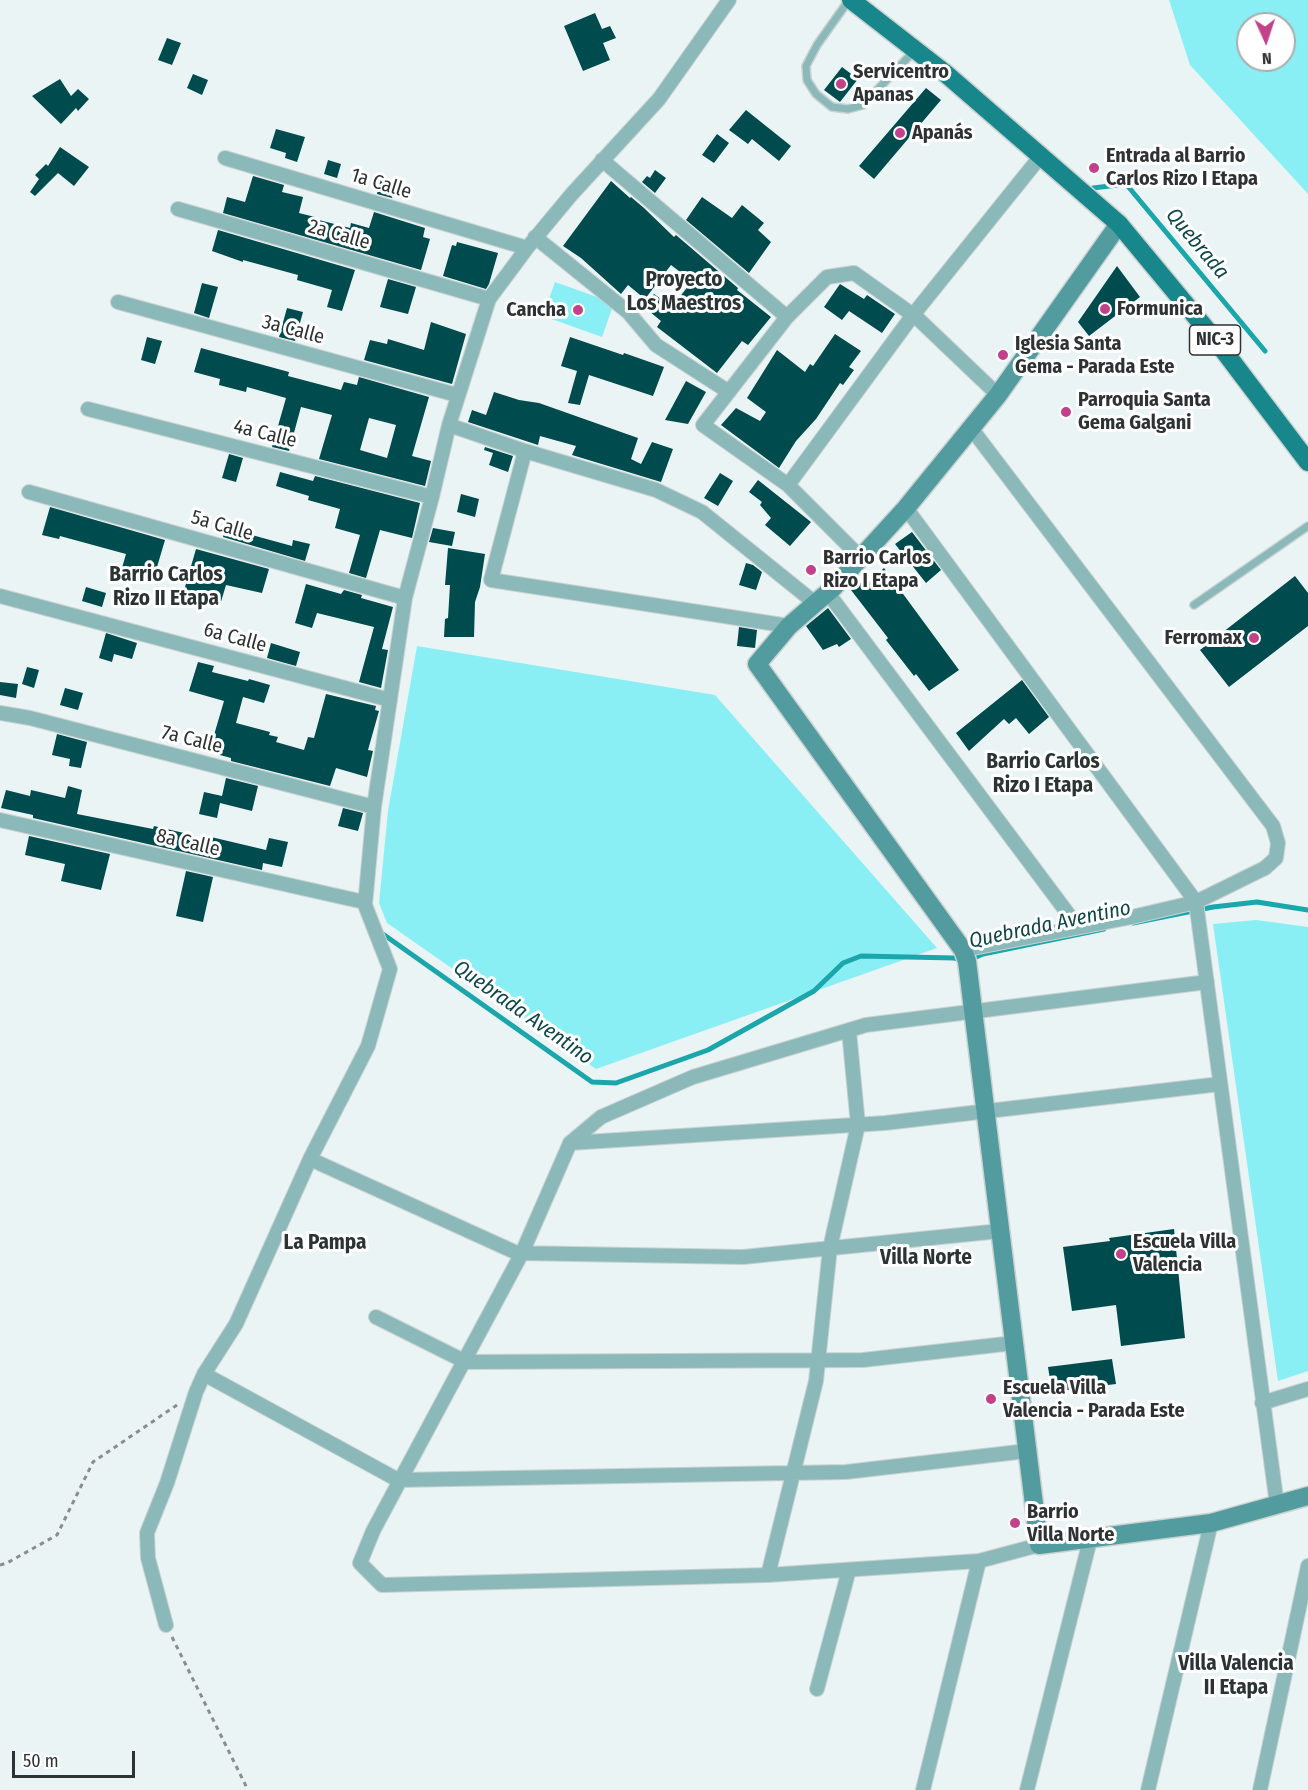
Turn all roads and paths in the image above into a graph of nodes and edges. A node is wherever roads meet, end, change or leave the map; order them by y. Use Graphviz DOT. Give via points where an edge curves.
graph roads {
  1 [pos="729,0"];
  2 [pos="850,0"];
  3 [pos="915,50"];
  4 [pos="1040,157"];
  5 [pos="225,158"];
  6 [pos="602,160"];
  7 [pos="178,209"];
  8 [pos="1119,224"];
  9 [pos="531,243"];
  10 [pos="489,299"];
  11 [pos="118,302"];
  12 [pos="913,315"];
  13 [pos="787,317"];
  14 [pos="729,392"];
  15 [pos="457,395"];
  16 [pos="998,395"];
  17 [pos="88,408"];
  18 [pos="449,425"];
  19 [pos="971,428"];
  20 [pos="525,451"];
  21 [pos="1308,462"];
  22 [pos="789,485"];
  23 [pos="29,492"];
  24 [pos="432,497"];
  25 [pos="906,508"];
  26 [pos="1308,526"];
  27 [pos="862,559"];
  28 [pos="0,596"];
  29 [pos="405,598"];
  30 [pos="821,598"];
  31 [pos="1194,605"];
  32 [pos="789,626"];
  33 [pos="390,699"];
  34 [pos="0,713"];
  35 [pos="374,807"];
  36 [pos="0,820"];
  37 [pos="1196,902"];
  38 [pos="365,905"];
  39 [pos="1078,927"];
  40 [pos="963,950"];
  41 [pos="1207,982"];
  42 [pos="973,1012"];
  43 [pos="849,1031"];
  44 [pos="1220,1084"];
  45 [pos="985,1111"];
  46 [pos="858,1125"];
  47 [pos="570,1143"];
  48 [pos="310,1159"];
  49 [pos="1000,1231"];
  50 [pos="830,1248"];
  51 [pos="522,1253"];
  52 [pos="376,1317"];
  53 [pos="1014,1343"];
  54 [pos="818,1361"];
  55 [pos="464,1362"];
  56 [pos="204,1374"];
  57 [pos="1308,1389"];
  58 [pos="196,1392"];
  59 [pos="1262,1403"];
  60 [pos="1027,1451"];
  61 [pos="793,1473"];
  62 [pos="400,1480"];
  63 [pos="1308,1496"];
  64 [pos="1277,1504"];
  65 [pos="1211,1523"];
  66 [pos="1090,1540"];
  67 [pos="1039,1545"];
  68 [pos="979,1561"];
  69 [pos="0,1564"];
  70 [pos="1308,1566"];
  71 [pos="849,1570"];
  72 [pos="768,1575"];
  73 [pos="166,1625"];
  74 [pos="817,1689"];
  75 [pos="248,1790"];
  76 [pos="923,1790"];
  77 [pos="1027,1790"];
  78 [pos="1148,1790"];
  79 [pos="1260,1790"];
  1 -- 6 [label="street" via="659,99"];
  2 -- 3 [label="main road, NIC-3"];
  2 -- 3 [label="lane" via="817,45 807,66 807,80 832,107 848,109 863,105"];
  3 -- 4 [label="main road, NIC-3"];
  4 -- 8 [label="main road, NIC-3"];
  4 -- 12 [label="street"];
  5 -- 9 [label="street, 1a Calle"];
  6 -- 9 [label="street"];
  6 -- 13 [label="street"];
  7 -- 10 [label="street, 2a Calle"];
  8 -- 16 [label="street"];
  8 -- 21 [label="main road, NIC-3" via="1221,347"];
  9 -- 10 [label="street"];
  9 -- 14 [label="street" via="628,312 656,345"];
  10 -- 15 [label="street"];
  11 -- 15 [label="street, 3a Calle"];
  12 -- 13 [label="street" via="854,273 827,277"];
  12 -- 16 [label="street"];
  12 -- 22 [label="street"];
  13 -- 14 [label="street"];
  14 -- 22 [label="street" via="703,425"];
  15 -- 18 [label="street"];
  16 -- 19 [label="street"];
  17 -- 24 [label="street, 4a Calle"];
  18 -- 20 [label="street"];
  18 -- 24 [label="street"];
  19 -- 25 [label="street"];
  19 -- 37 [label="street" via="1273,826 1278,843 1276,858 1265,868"];
  20 -- 30 [label="street" via="656,490 702,512"];
  20 -- 32 [label="street" via="491,580"];
  22 -- 27 [label="street"];
  23 -- 29 [label="street, 5a Calle"];
  24 -- 29 [label="street"];
  25 -- 27 [label="street"];
  25 -- 37 [label="street"];
  26 -- 31 [label="lane"];
  27 -- 30 [label="street"];
  28 -- 33 [label="street, 6a Calle"];
  29 -- 33 [label="street"];
  30 -- 32 [label="street"];
  30 -- 39 [label="street"];
  32 -- 40 [label="street" via="757,664"];
  33 -- 35 [label="street"];
  34 -- 35 [label="street, 7a Calle"];
  35 -- 38 [label="street"];
  36 -- 38 [label="street, 8a Calle"];
  37 -- 39 [label="street"];
  37 -- 41 [label="street"];
  38 -- 48 [label="street" via="390,969 368,1046"];
  39 -- 40 [label="street"];
  40 -- 42 [label="street"];
  41 -- 42 [label="street"];
  41 -- 44 [label="street"];
  42 -- 43 [label="street" via="866,1025"];
  42 -- 45 [label="street"];
  43 -- 46 [label="street"];
  43 -- 47 [label="street" via="693,1077 601,1117"];
  44 -- 45 [label="street"];
  44 -- 59 [label="street"];
  45 -- 46 [label="street"];
  45 -- 49 [label="street"];
  46 -- 47 [label="street"];
  46 -- 50 [label="street"];
  47 -- 51 [label="street"];
  48 -- 51 [label="street"];
  48 -- 56 [label="street" via="236,1324"];
  49 -- 50 [label="street"];
  49 -- 53 [label="street"];
  50 -- 51 [label="street" via="743,1257"];
  50 -- 54 [label="street"];
  51 -- 55 [label="street"];
  52 -- 55 [label="street"];
  53 -- 54 [label="street" via="862,1360"];
  53 -- 60 [label="street"];
  54 -- 55 [label="street"];
  54 -- 61 [label="street"];
  55 -- 62 [label="street"];
  56 -- 58 [label="street"];
  56 -- 62 [label="street"];
  57 -- 59 [label="street"];
  58 -- 69 [label="path" via="93,1462 57,1535"];
  58 -- 73 [label="street" via="147,1533 148,1558"];
  59 -- 64 [label="street"];
  60 -- 61 [label="street" via="846,1472"];
  60 -- 67 [label="street"];
  61 -- 62 [label="street"];
  61 -- 72 [label="street"];
  62 -- 72 [label="street" via="360,1563 381,1585"];
  63 -- 64 [label="street"];
  64 -- 65 [label="street"];
  65 -- 66 [label="street"];
  65 -- 78 [label="street"];
  66 -- 67 [label="street"];
  66 -- 77 [label="street"];
  67 -- 68 [label="street"];
  68 -- 71 [label="street"];
  68 -- 76 [label="street"];
  70 -- 79 [label="street"];
  71 -- 72 [label="street"];
  71 -- 74 [label="street"];
  73 -- 75 [label="path"];
}
